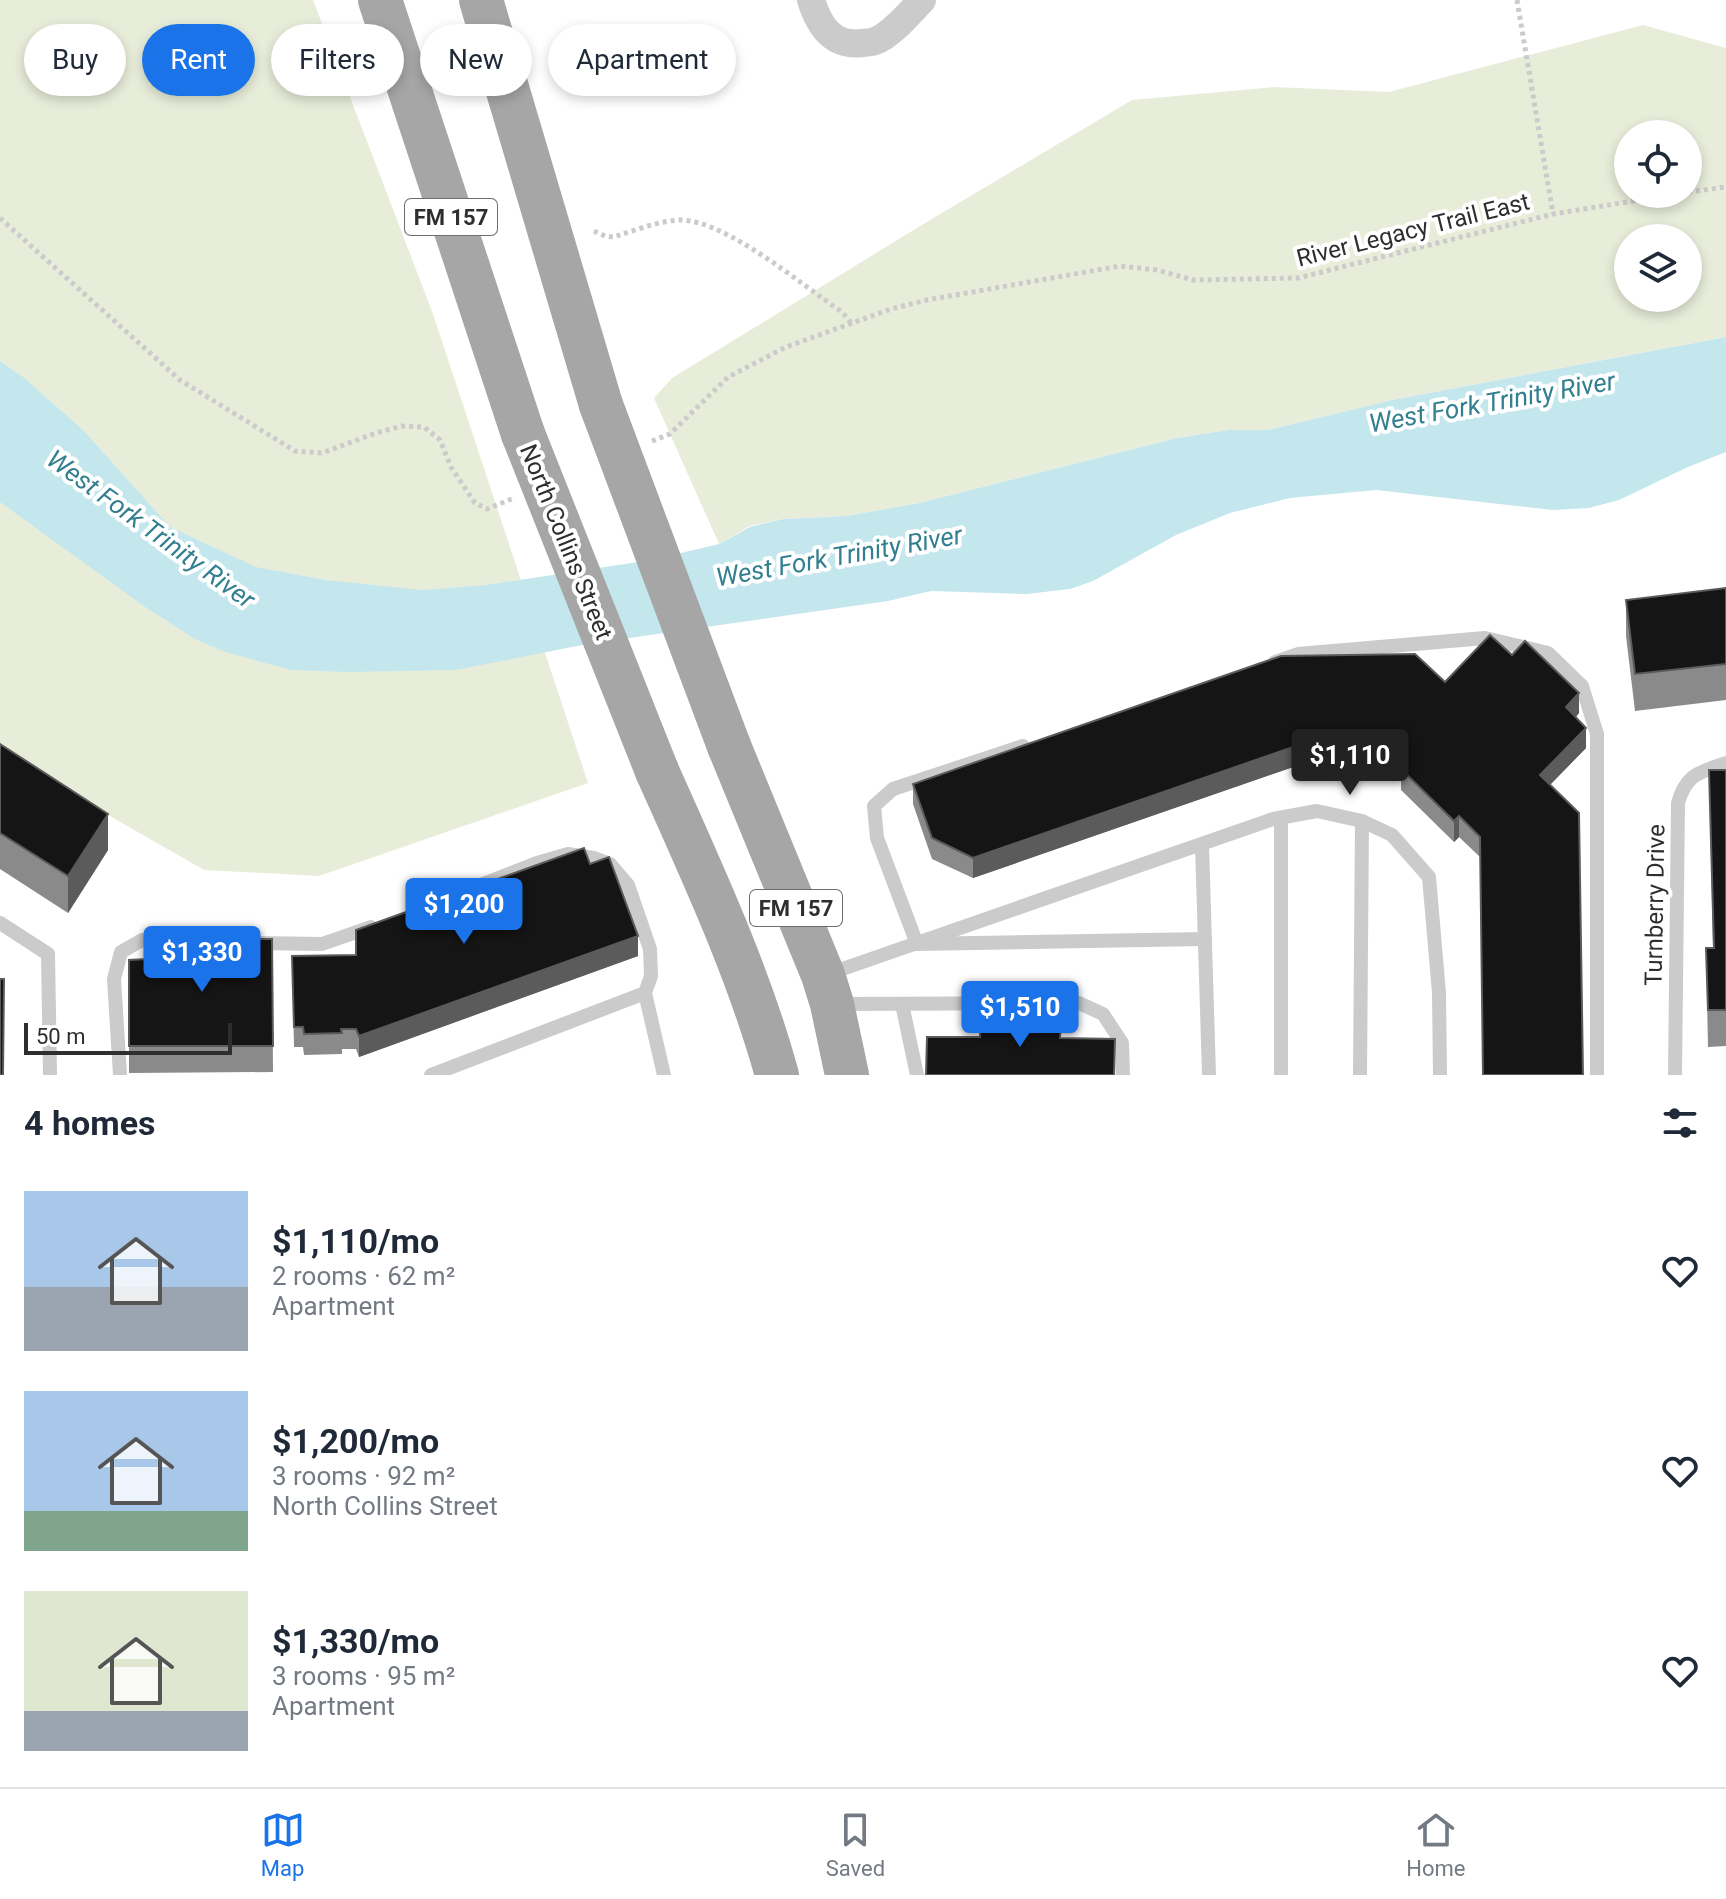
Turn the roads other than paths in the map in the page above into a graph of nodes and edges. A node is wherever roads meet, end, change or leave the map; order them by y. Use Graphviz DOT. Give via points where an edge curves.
graph roads {
  1 [pos="380,0"];
  2 [pos="481,0"];
  3 [pos="811,0"];
  4 [pos="922,0"];
  5 [pos="1268,664"];
  6 [pos="1044,739"];
  7 [pos="1726,763"];
  8 [pos="1281,818"];
  9 [pos="1362,821"];
  10 [pos="1202,845"];
  11 [pos="439,901"];
  12 [pos="0,923"];
  13 [pos="383,923"];
  14 [pos="1205,939"];
  15 [pos="187,941"];
  16 [pos="247,943"];
  17 [pos="917,944"];
  18 [pos="828,990"];
  19 [pos="645,993"];
  20 [pos="902,1004"];
  21 [pos="764,1027"];
  22 [pos="50,1075"];
  23 [pos="120,1075"];
  24 [pos="431,1075"];
  25 [pos="664,1075"];
  26 [pos="751,1075"];
  27 [pos="777,1075"];
  28 [pos="847,1075"];
  29 [pos="917,1075"];
  30 [pos="1123,1075"];
  31 [pos="1209,1075"];
  32 [pos="1281,1075"];
  33 [pos="1360,1075"];
  34 [pos="1440,1075"];
  35 [pos="1597,1075"];
  36 [pos="1675,1075"];
  1 -- 21 [label="main road, North Collins Street / FM 157, bridge" via="523,434"];
  2 -- 18 [label="main road, FM 157, bridge" via="601,405 729,746"];
  3 -- 4 [label="street" via="830,36 852,44 875,41"];
  5 -- 35 [label="lane" via="1298,654 1485,638 1548,653 1582,686 1597,734"];
  6 -- 17 [label="lane" via="893,789 874,806 877,838"];
  7 -- 36 [label="lane, Turnberry Drive" via="1683,786 1678,803"];
  8 -- 9 [label="lane" via="1317,811"];
  8 -- 10 [label="lane"];
  8 -- 32 [label="lane"];
  9 -- 33 [label="lane"];
  9 -- 34 [label="lane" via="1392,835 1429,877"];
  10 -- 14 [label="lane"];
  10 -- 17 [label="lane"];
  11 -- 19 [label="lane" via="568,854 610,864 628,885 650,949 651,976"];
  12 -- 22 [label="lane" via="48,954"];
  13 -- 16 [label="lane" via="322,944"];
  14 -- 17 [label="lane"];
  14 -- 31 [label="lane"];
  15 -- 23 [label="lane" via="142,940 121,952 114,979"];
  17 -- 18 [label="lane"];
  18 -- 20 [label="lane"];
  18 -- 28 [label="main road, FM 157"];
  19 -- 24 [label="lane"];
  19 -- 25 [label="lane"];
  20 -- 29 [label="lane"];
  20 -- 30 [label="lane" via="1079,1003 1103,1014 1122,1043"];
  21 -- 26 [label="main road"];
  21 -- 27 [label="main road, North Collins Street / FM 157"];
}
